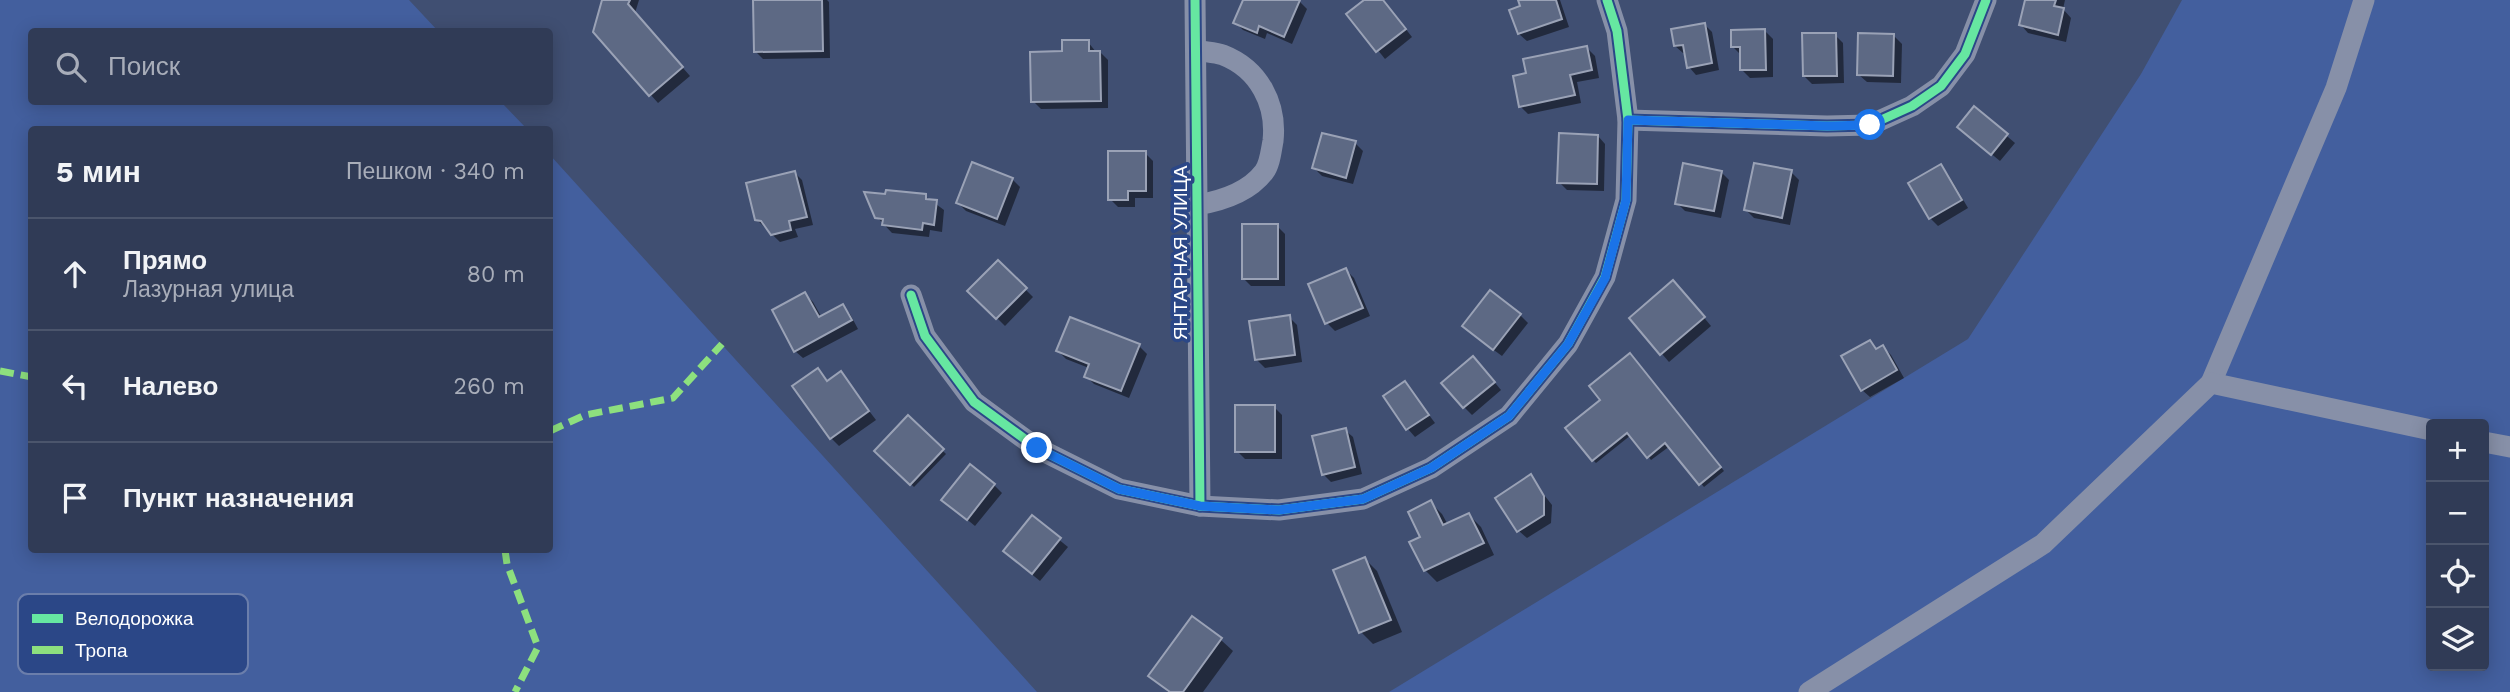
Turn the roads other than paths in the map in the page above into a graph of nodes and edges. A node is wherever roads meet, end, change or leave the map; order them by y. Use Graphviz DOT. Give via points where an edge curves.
graph roads {
  1 [pos="1195,0"];
  2 [pos="1606,0"];
  3 [pos="1986,0"];
  4 [pos="2364,0"];
  5 [pos="1196,50"];
  6 [pos="1628,120"];
  7 [pos="1197,205"];
  8 [pos="911,295"];
  9 [pos="2211,383"];
  10 [pos="2426,429"];
  11 [pos="2489,443"];
  12 [pos="2510,447"];
  13 [pos="1200,506"];
  14 [pos="1809,692"];
  1 -- 5 [label="street, ЯНТАРНАЯ УЛИЦА"];
  2 -- 6 [label="street" via="1616,31"];
  3 -- 6 [label="street" via="1965,54 1941,86 1912,106 1870,125"];
  4 -- 9 [label="street" via="2336,88"];
  5 -- 7 [label="street, ЯНТАРНАЯ УЛИЦА"];
  5 -- 7 [label="street" via="1221,54 1246,68 1263,87 1274,131 1265,171 1231,197"];
  6 -- 13 [label="street" via="1626,200 1605,278 1568,344 1509,416 1431,468 1363,499 1279,510"];
  7 -- 13 [label="street, ЯНТАРНАЯ УЛИЦА"];
  8 -- 13 [label="street" via="925,336 974,402 1037,448 1119,489"];
  9 -- 10 [label="street"];
  9 -- 14 [label="street" via="2043,544"];
  11 -- 12 [label="street"];
}
